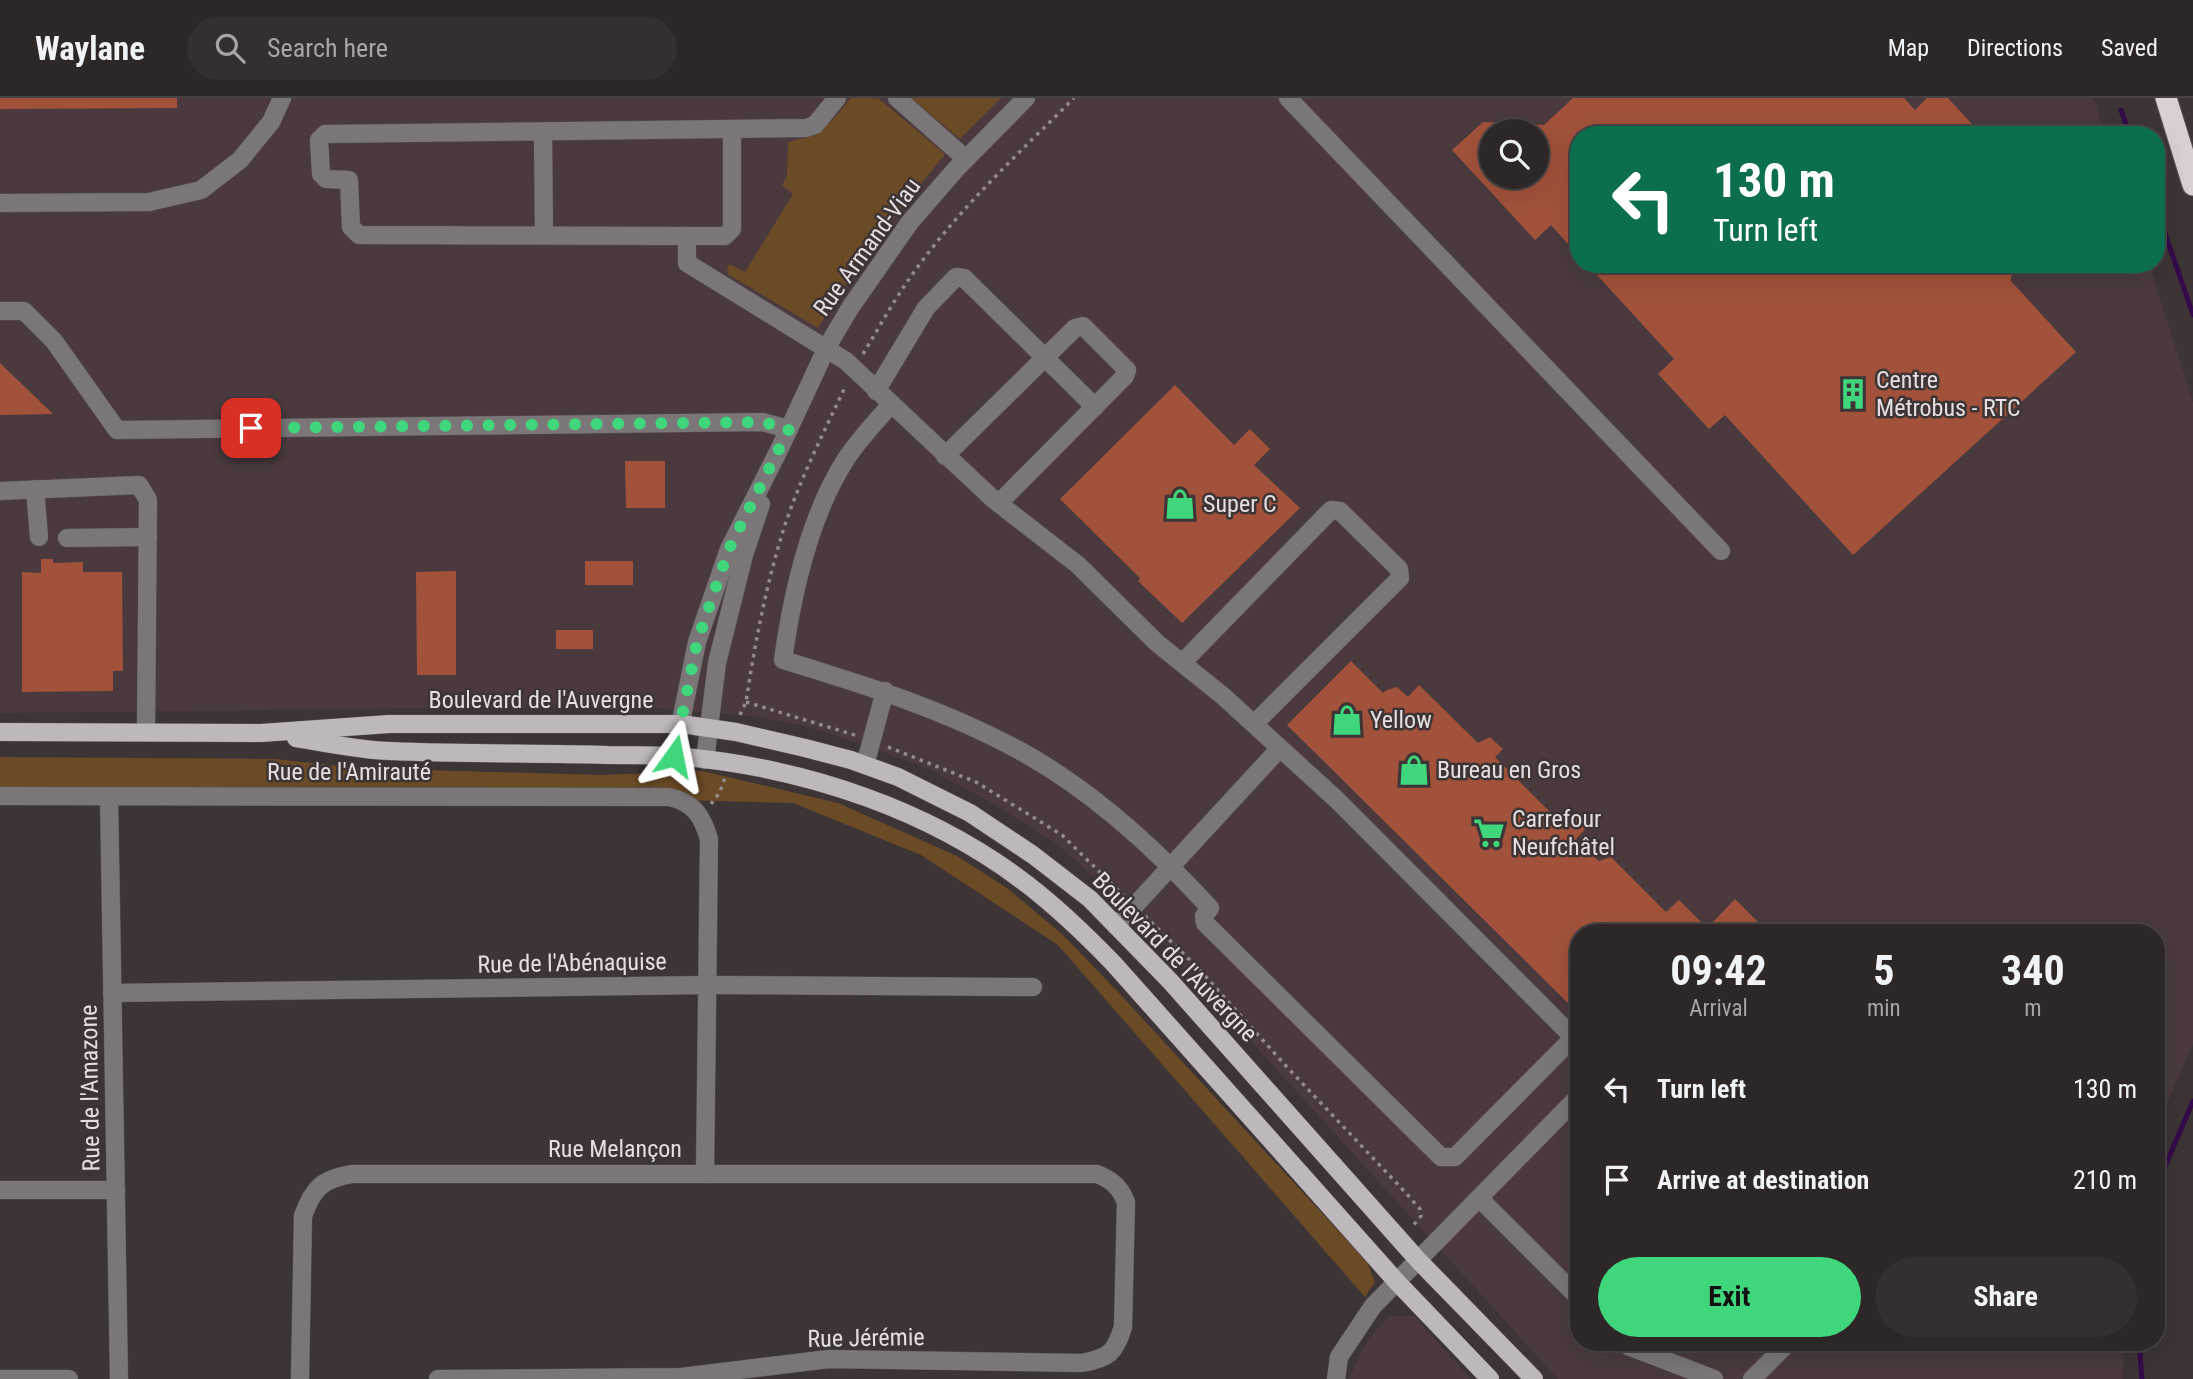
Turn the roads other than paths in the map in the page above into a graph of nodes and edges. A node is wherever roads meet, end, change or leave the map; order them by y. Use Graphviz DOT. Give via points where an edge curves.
graph roads {
  1 [pos="282,98"];
  2 [pos="838,98"];
  3 [pos="897,98"];
  4 [pos="1026,98"];
  5 [pos="1288,98"];
  6 [pos="2167,98"];
  7 [pos="732,129"];
  8 [pos="544,132"];
  9 [pos="2193,158"];
  10 [pos="966,159"];
  11 [pos="2193,185"];
  12 [pos="0,203"];
  13 [pos="544,235"];
  14 [pos="687,236"];
  15 [pos="0,311"];
  16 [pos="827,347"];
  17 [pos="1045,357"];
  18 [pos="876,391"];
  19 [pos="891,404"];
  20 [pos="1095,407"];
  21 [pos="789,429"];
  22 [pos="780,448"];
  23 [pos="946,456"];
  24 [pos="35,489"];
  25 [pos="0,491"];
  26 [pos="999,503"];
  27 [pos="39,537"];
  28 [pos="148,537"];
  29 [pos="67,538"];
  30 [pos="1721,551"];
  31 [pos="1182,663"];
  32 [pos="886,691"];
  33 [pos="681,724"];
  34 [pos="1254,724"];
  35 [pos="709,728"];
  36 [pos="0,732"];
  37 [pos="146,732"];
  38 [pos="261,733"];
  39 [pos="1280,748"];
  40 [pos="674,756"];
  41 [pos="705,760"];
  42 [pos="865,765"];
  43 [pos="0,796"];
  44 [pos="109,796"];
  45 [pos="1171,866"];
  46 [pos="1116,926"];
  47 [pos="705,985"];
  48 [pos="1033,987"];
  49 [pos="113,993"];
  50 [pos="1570,1033"];
  51 [pos="1570,1045"];
  52 [pos="1570,1105"];
  53 [pos="705,1174"];
  54 [pos="1111,1180"];
  55 [pos="0,1190"];
  56 [pos="116,1190"];
  57 [pos="1479,1198"];
  58 [pos="1418,1260"];
  59 [pos="1397,1282"];
  60 [pos="1570,1289"];
  61 [pos="1662,1351"];
  62 [pos="1780,1351"];
  63 [pos="0,1379"];
  64 [pos="69,1379"];
  65 [pos="119,1379"];
  66 [pos="300,1379"];
  67 [pos="438,1379"];
  68 [pos="1336,1379"];
  69 [pos="1490,1379"];
  70 [pos="1534,1379"];
  71 [pos="1714,1379"];
  72 [pos="1752,1379"];
  1 -- 12 [label="street" via="271,122 240,160 201,190 149,202"];
  2 -- 7 [label="street" via="816,125 806,128"];
  3 -- 10 [label="street"];
  4 -- 10 [label="street, Rue Armand-Viau"];
  5 -- 30 [label="street"];
  6 -- 9 [label="highway"];
  6 -- 11 [label="highway"];
  7 -- 8 [label="street"];
  7 -- 14 [label="street" via="732,229 725,236"];
  8 -- 13 [label="street"];
  8 -- 13 [label="street" via="325,134 319,140 321,174 326,179 349,180 351,227 359,235"];
  10 -- 16 [label="street, Rue Armand-Viau" via="910,222"];
  13 -- 14 [label="street"];
  14 -- 16 [label="street" via="687,263"];
  15 -- 21 [label="street" via="24,311 54,341 117,430 762,422"];
  16 -- 18 [label="street"];
  16 -- 21 [label="street, Rue Armand-Viau"];
  17 -- 18 [label="street" via="964,278 956,277 926,308"];
  17 -- 20 [label="street"];
  17 -- 20 [label="street" via="1075,328 1083,327 1127,370"];
  17 -- 23 [label="street"];
  18 -- 19 [label="street"];
  19 -- 23 [label="street"];
  19 -- 32 [label="street" via="845,460 821,510 789,615 783,660"];
  20 -- 26 [label="street"];
  21 -- 22 [label="street, Rue Armand-Viau"];
  22 -- 33 [label="street, Rue Armand-Viau" via="729,549 697,642"];
  22 -- 35 [label="street, Rue Armand-Viau" via="717,663"];
  23 -- 26 [label="street"];
  24 -- 25 [label="street"];
  24 -- 27 [label="street"];
  24 -- 28 [label="street" via="139,485 148,500"];
  26 -- 31 [label="street" via="1078,565"];
  28 -- 29 [label="street"];
  28 -- 37 [label="street"];
  31 -- 34 [label="street"];
  31 -- 34 [label="street" via="1331,510 1340,511 1399,569 1400,578"];
  32 -- 42 [label="street"];
  32 -- 45 [label="street" via="1023,752 1077,787"];
  33 -- 35 [label="main road, Boulevard de l'Auvergne"];
  33 -- 38 [label="main road, Boulevard de l'Auvergne" via="389,724"];
  33 -- 40 [label="street, Rue Armand-Viau"];
  34 -- 39 [label="street"];
  35 -- 41 [label="street, Rue Armand-Viau"];
  35 -- 42 [label="main road, Boulevard de l'Auvergne" via="793,744"];
  36 -- 37 [label="main road, Boulevard de l'Auvergne"];
  37 -- 38 [label="main road, Boulevard de l'Auvergne"];
  38 -- 40 [label="main road, Boulevard de l'Auvergne" via="387,751"];
  39 -- 45 [label="street"];
  39 -- 50 [label="street"];
  40 -- 41 [label="main road, Boulevard de l'Auvergne"];
  41 -- 59 [label="main road, Boulevard de l'Auvergne" via="808,780 901,811 988,857 1028,885 1071,920 1149,1001"];
  42 -- 46 [label="main road, Boulevard de l'Auvergne" via="970,813 1033,855"];
  43 -- 44 [label="street, Rue de l'Amirauté"];
  44 -- 47 [label="street, Rue de l'Amirauté" via="683,800 698,812 709,839"];
  44 -- 49 [label="street, Rue de l'Amazone"];
  45 -- 46 [label="street"];
  45 -- 51 [label="street" via="1210,908 1205,923 1441,1157 1455,1157"];
  46 -- 58 [label="main road, Boulevard de l'Auvergne" via="1171,981"];
  47 -- 48 [label="street, Rue de l'Abénaquise"];
  47 -- 49 [label="street, Rue de l'Abénaquise"];
  47 -- 53 [label="street"];
  49 -- 56 [label="street, Rue de l'Amazone"];
  52 -- 57 [label="street"];
  53 -- 54 [label="street, Rue Melançon" via="1097,1174"];
  53 -- 66 [label="street, Rue Melançon" via="333,1177 309,1198 303,1216"];
  54 -- 67 [label="street, Rue Jérémie" via="1126,1202 1122,1327 1111,1354 1097,1360 829,1359 681,1377"];
  55 -- 56 [label="street"];
  56 -- 65 [label="street, Rue de l'Amazone"];
  57 -- 58 [label="street"];
  57 -- 60 [label="street"];
  58 -- 59 [label="street"];
  58 -- 70 [label="main road, Boulevard de l'Auvergne"];
  59 -- 68 [label="street" via="1373,1306 1339,1357"];
  59 -- 69 [label="main road, Boulevard de l'Auvergne"];
  61 -- 71 [label="street"];
  62 -- 72 [label="street"];
  63 -- 64 [label="street"];
}
